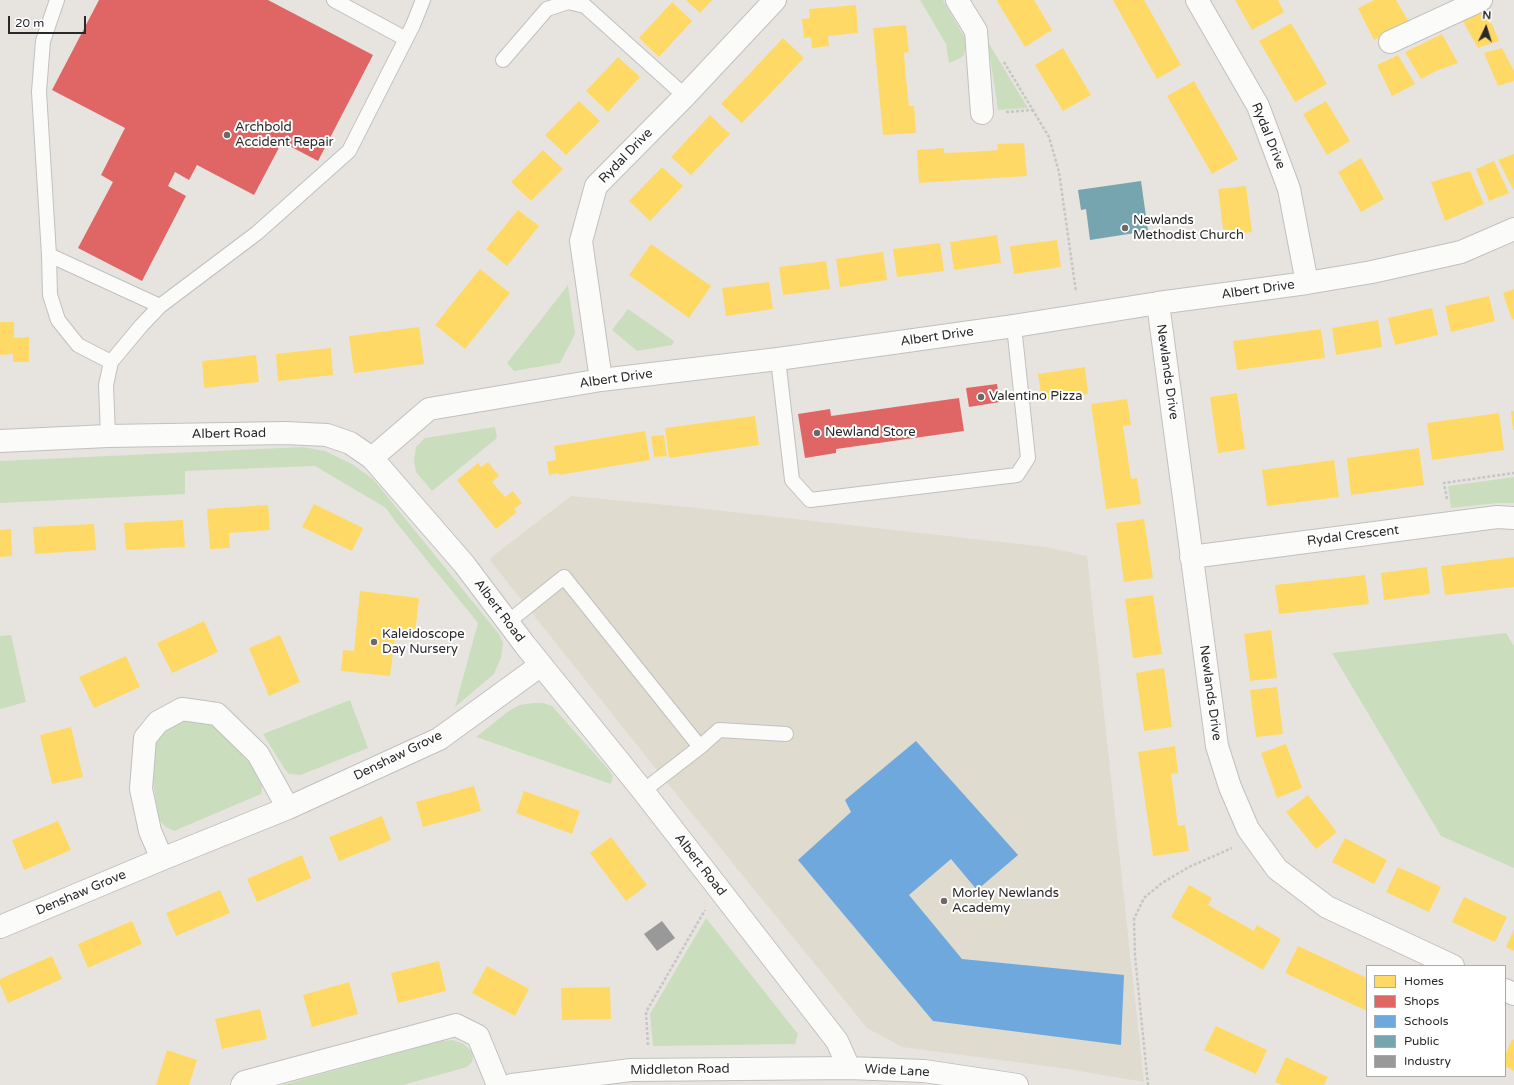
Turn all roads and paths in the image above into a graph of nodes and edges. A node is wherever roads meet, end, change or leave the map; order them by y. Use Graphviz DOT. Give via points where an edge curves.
graph roads {
  1 [pos="57,0"];
  2 [pos="334,0"];
  3 [pos="423,0"];
  4 [pos="775,0"];
  5 [pos="957,0"];
  6 [pos="1197,0"];
  7 [pos="1481,0"];
  8 [pos="1453,6"];
  9 [pos="406,39"];
  10 [pos="1390,42"];
  11 [pos="1001,58"];
  12 [pos="504,60"];
  13 [pos="685,96"];
  14 [pos="982,113"];
  15 [pos="1514,229"];
  16 [pos="49,255"];
  17 [pos="1307,283"];
  18 [pos="1158,303"];
  19 [pos="160,306"];
  20 [pos="1079,316"];
  21 [pos="1014,326"];
  22 [pos="778,359"];
  23 [pos="111,362"];
  24 [pos="601,380"];
  25 [pos="108,436"];
  26 [pos="0,441"];
  27 [pos="372,458"];
  28 [pos="1514,473"];
  29 [pos="1514,518"];
  30 [pos="1450,523"];
  31 [pos="1191,557"];
  32 [pos="508,622"];
  33 [pos="541,665"];
  34 [pos="786,734"];
  35 [pos="700,747"];
  36 [pos="643,791"];
  37 [pos="288,808"];
  38 [pos="1254,838"];
  39 [pos="162,859"];
  40 [pos="718,889"];
  41 [pos="0,927"];
  42 [pos="1452,965"];
  43 [pos="849,1068"];
  44 [pos="650,1070"];
  45 [pos="1004,1084"];
  46 [pos="242,1085"];
  47 [pos="498,1085"];
  48 [pos="512,1085"];
  49 [pos="1148,1085"];
  1 -- 16 [label="lane" via="43,41 38,92"];
  2 -- 9 [label="lane"];
  3 -- 9 [label="lane"];
  4 -- 13 [label="street, Rydal Drive"];
  5 -- 14 [label="street" via="976,31"];
  6 -- 17 [label="street, Rydal Drive" via="1258,106 1289,189"];
  7 -- 8 [label="street"];
  8 -- 10 [label="street"];
  9 -- 19 [label="lane" via="350,151 257,233"];
  11 -- 20 [label="path" via="1049,137 1059,172"];
  12 -- 13 [label="lane" via="547,9 568,2 585,6"];
  13 -- 24 [label="street, Rydal Drive" via="596,186 582,241"];
  15 -- 17 [label="street, Albert Drive" via="1461,252 1372,272"];
  16 -- 19 [label="lane"];
  16 -- 23 [label="lane" via="50,295 58,320 78,345"];
  17 -- 18 [label="street, Albert Drive"];
  18 -- 20 [label="street, Albert Drive"];
  18 -- 31 [label="street, Newlands Drive"];
  19 -- 23 [label="lane"];
  20 -- 21 [label="street, Albert Drive"];
  21 -- 22 [label="street, Albert Drive"];
  21 -- 22 [label="lane" via="1028,458 1017,474 810,500 792,480"];
  22 -- 24 [label="street, Albert Drive"];
  23 -- 25 [label="lane" via="106,385"];
  24 -- 27 [label="street, Albert Drive" via="429,409"];
  25 -- 26 [label="street, Albert Road"];
  25 -- 27 [label="street, Albert Road" via="285,433 327,435 350,443"];
  27 -- 32 [label="street, Albert Road" via="464,564"];
  28 -- 30 [label="path" via="1444,483"];
  29 -- 30 [label="street, Rydal Crescent" via="1497,517"];
  30 -- 31 [label="street, Rydal Crescent"];
  31 -- 38 [label="street, Newlands Drive" via="1217,746 1230,787"];
  32 -- 33 [label="street, Albert Road"];
  32 -- 35 [label="lane" via="564,577"];
  33 -- 36 [label="street, Albert Road"];
  33 -- 37 [label="street, Denshaw Grove" via="439,739"];
  34 -- 35 [label="lane" via="719,730"];
  35 -- 36 [label="lane"];
  36 -- 40 [label="street, Albert Road"];
  37 -- 39 [label="street, Denshaw Grove"];
  37 -- 39 [label="street" via="258,754 217,714 182,709 158,722 145,738 141,789 150,831"];
  38 -- 42 [label="street, Newlands Drive" via="1277,869 1327,907"];
  38 -- 49 [label="path" via="1189,867 1162,883 1144,898 1134,919 1135,956"];
  39 -- 41 [label="street, Denshaw Grove"];
  40 -- 43 [label="street, Albert Road" via="837,1041"];
  40 -- 44 [label="path" via="646,1012"];
  43 -- 44 [label="street, Middleton Road"];
  43 -- 45 [label="street, Wide Lane" via="924,1071"];
  44 -- 48 [label="street, Middleton Road" via="631,1070"];
  46 -- 47 [label="street" via="244,1082 456,1025 478,1036"];
}
